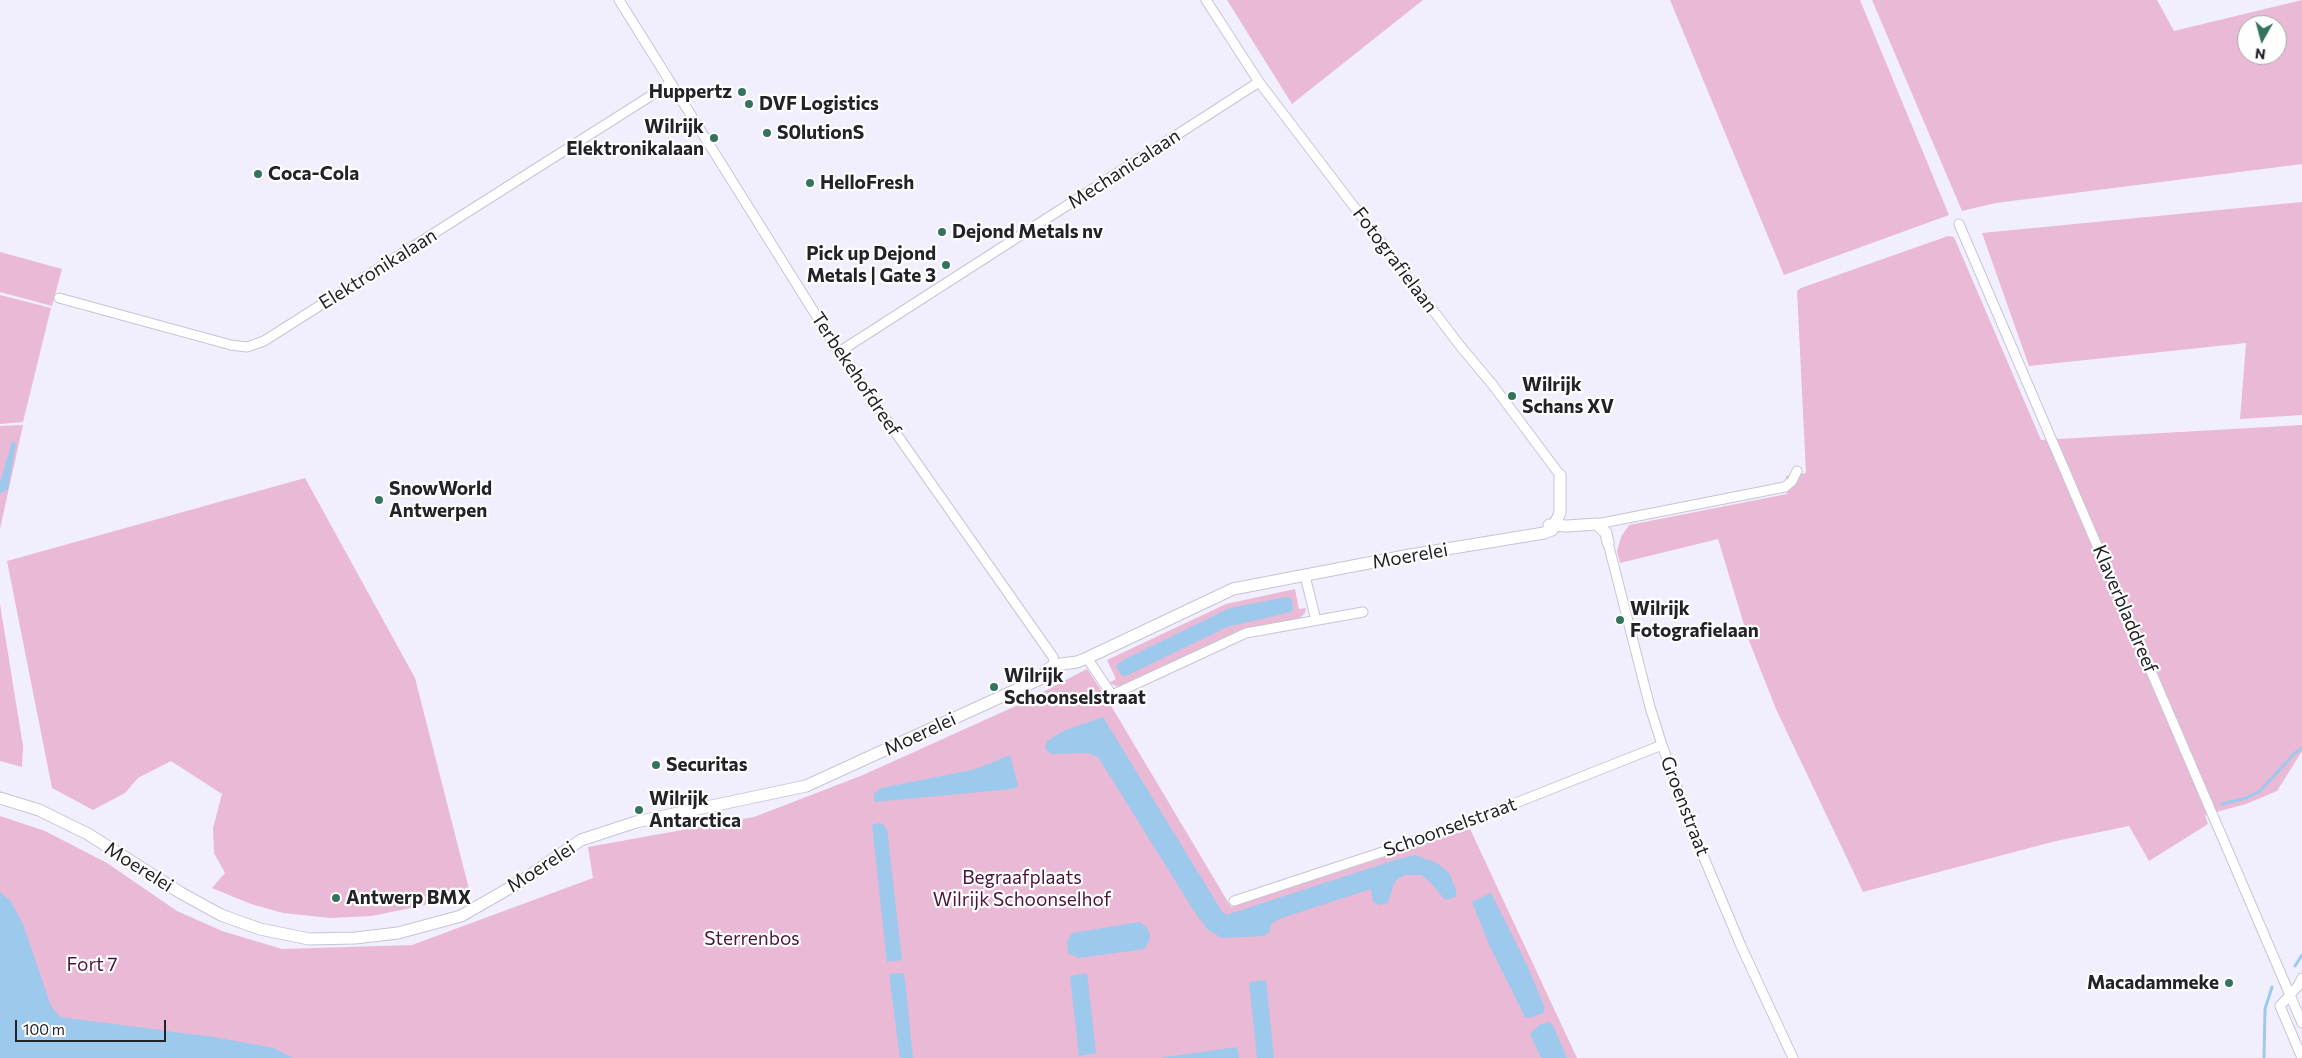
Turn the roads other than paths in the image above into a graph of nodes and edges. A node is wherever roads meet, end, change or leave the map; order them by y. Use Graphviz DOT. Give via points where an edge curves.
graph roads {
  1 [pos="619,0"];
  2 [pos="1206,0"];
  3 [pos="1259,82"];
  4 [pos="671,83"];
  5 [pos="1959,224"];
  6 [pos="59,298"];
  7 [pos="838,352"];
  8 [pos="1796,471"];
  9 [pos="1560,475"];
  10 [pos="1555,524"];
  11 [pos="1597,524"];
  12 [pos="1608,543"];
  13 [pos="1305,576"];
  14 [pos="1363,612"];
  15 [pos="1316,620"];
  16 [pos="1086,658"];
  17 [pos="1054,664"];
  18 [pos="1662,745"];
  19 [pos="0,798"];
  20 [pos="1234,901"];
  21 [pos="2302,978"];
  22 [pos="2289,995"];
  23 [pos="2302,1023"];
  24 [pos="1793,1058"];
  25 [pos="2302,1058"];
  1 -- 4 [label="street, Terbekehofdreef"];
  2 -- 3 [label="street, Fotografielaan"];
  3 -- 7 [label="street, Mechanicalaan"];
  3 -- 9 [label="street, Fotografielaan"];
  4 -- 6 [label="street, Elektronikalaan" via="264,341 247,347"];
  4 -- 7 [label="street, Terbekehofdreef"];
  5 -- 22 [label="street, Klaverbladdreef"];
  7 -- 17 [label="street, Terbekehofdreef" via="1053,657"];
  8 -- 11 [label="street" via="1785,488"];
  9 -- 10 [label="street, Fotografielaan" via="1560,513"];
  10 -- 11 [label="street"];
  10 -- 13 [label="street, Moerelei" via="1544,534"];
  11 -- 12 [label="street" via="1606,533"];
  12 -- 18 [label="street, Groenstraat"];
  13 -- 15 [label="street"];
  13 -- 16 [label="street, Moerelei" via="1233,589"];
  14 -- 15 [label="street"];
  15 -- 16 [label="street" via="1246,633 1112,695"];
  16 -- 17 [label="street, Moerelei"];
  17 -- 19 [label="street, Moerelei" via="1042,678 806,786 636,822 582,840 520,882 461,916 398,933 309,939 260,929 221,915 181,893 88,834 39,810"];
  18 -- 20 [label="street, Schoonselstraat" via="1440,833"];
  18 -- 24 [label="street, Groenstraat" via="1737,938"];
  21 -- 22 [label="street"];
  22 -- 23 [label="street, Klaverbladdreef"];
  22 -- 25 [label="street" via="2280,1006"];
}
